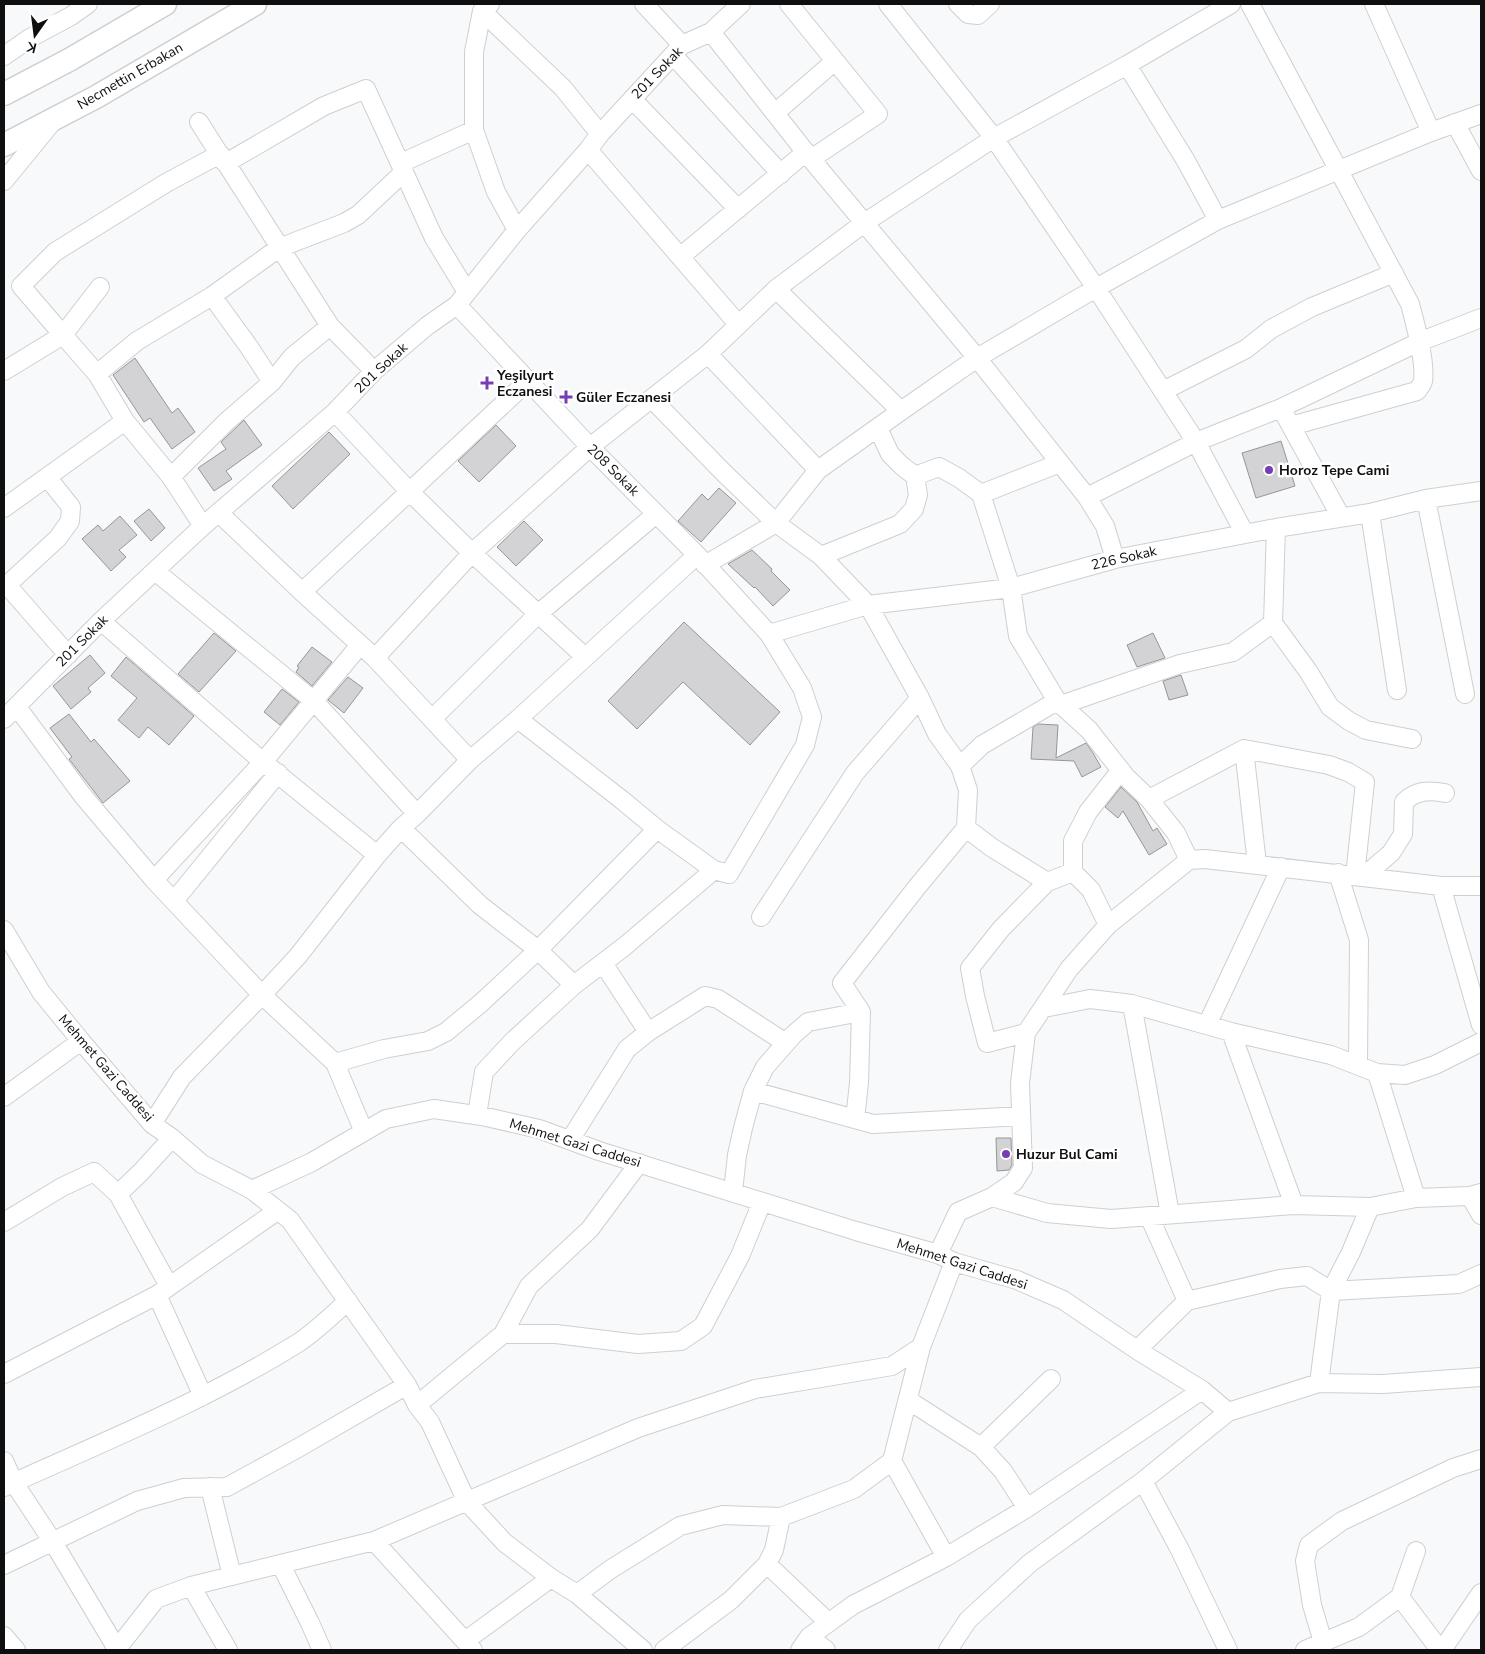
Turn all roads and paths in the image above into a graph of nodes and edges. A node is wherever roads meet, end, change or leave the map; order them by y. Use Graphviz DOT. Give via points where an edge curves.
graph roads {
  1 [pos="88,4"];
  2 [pos="165,4"];
  3 [pos="255,4"];
  4 [pos="644,4"];
  5 [pos="741,4"];
  6 [pos="789,4"];
  7 [pos="888,4"];
  8 [pos="958,4"];
  9 [pos="990,4"];
  10 [pos="1232,4"];
  11 [pos="1250,4"];
  12 [pos="1374,4"];
  13 [pos="486,8"];
  14 [pos="711,32"];
  15 [pos="677,50"];
  16 [pos="5,53"];
  17 [pos="834,61"];
  18 [pos="1128,65"];
  19 [pos="4,94"];
  20 [pos="632,99"];
  21 [pos="775,113"];
  22 [pos="1481,114"];
  23 [pos="56,118"];
  24 [pos="199,122"];
  25 [pos="1455,123"];
  26 [pos="474,130"];
  27 [pos="1431,132"];
  28 [pos="600,134"];
  29 [pos="994,138"];
  30 [pos="4,145"];
  31 [pos="588,150"];
  32 [pos="808,156"];
  33 [pos="223,159"];
  34 [pos="403,167"];
  35 [pos="1340,170"];
  36 [pos="1481,171"];
  37 [pos="780,174"];
  38 [pos="4,181"];
  39 [pos="738,209"];
  40 [pos="1218,220"];
  41 [pos="864,223"];
  42 [pos="517,230"];
  43 [pos="279,248"];
  44 [pos="680,257"];
  45 [pos="1394,273"];
  46 [pos="100,287"];
  47 [pos="1096,288"];
  48 [pos="776,289"];
  49 [pos="212,296"];
  50 [pos="462,299"];
  51 [pos="1481,318"];
  52 [pos="738,324"];
  53 [pos="330,326"];
  54 [pos="63,335"];
  55 [pos="1419,342"];
  56 [pos="708,354"];
  57 [pos="977,358"];
  58 [pos="4,370"];
  59 [pos="374,371"];
  60 [pos="97,374"];
  61 [pos="528,381"];
  62 [pos="272,382"];
  63 [pos="1163,391"];
  64 [pos="652,399"];
  65 [pos="1281,408"];
  66 [pos="901,410"];
  67 [pos="336,412"];
  68 [pos="125,421"];
  69 [pos="1290,426"];
  70 [pos="878,428"];
  71 [pos="1196,442"];
  72 [pos="590,448"];
  73 [pos="1060,463"];
  74 [pos="818,470"];
  75 [pos="172,476"];
  76 [pos="915,476"];
  77 [pos="47,477"];
  78 [pos="410,491"];
  79 [pos="1481,491"];
  80 [pos="981,494"];
  81 [pos="1087,497"];
  82 [pos="1426,499"];
  83 [pos="4,508"];
  84 [pos="1370,513"];
  85 [pos="219,514"];
  86 [pos="656,514"];
  87 [pos="1341,517"];
  88 [pos="776,523"];
  89 [pos="203,526"];
  90 [pos="1276,528"];
  91 [pos="1245,534"];
  92 [pos="472,553"];
  93 [pos="821,556"];
  94 [pos="1115,559"];
  95 [pos="701,560"];
  96 [pos="155,571"];
  97 [pos="6,585"];
  98 [pos="1010,588"];
  99 [pos="302,592"];
  100 [pos="868,605"];
  101 [pos="538,614"];
  102 [pos="101,621"];
  103 [pos="1273,623"];
  104 [pos="769,634"];
  105 [pos="360,645"];
  106 [pos="68,655"];
  107 [pos="584,656"];
  108 [pos="375,658"];
  109 [pos="1397,690"];
  110 [pos="1465,694"];
  111 [pos="920,698"];
  112 [pos="314,701"];
  113 [pos="1059,703"];
  114 [pos="10,713"];
  115 [pos="432,719"];
  116 [pos="518,719"];
  117 [pos="1412,739"];
  118 [pos="1244,749"];
  119 [pos="470,760"];
  120 [pos="263,762"];
  121 [pos="960,766"];
  122 [pos="1121,770"];
  123 [pos="278,773"];
  124 [pos="1445,793"];
  125 [pos="1149,799"];
  126 [pos="417,814"];
  127 [pos="401,828"];
  128 [pos="966,828"];
  129 [pos="657,830"];
  130 [pos="377,855"];
  131 [pos="1189,860"];
  132 [pos="1257,864"];
  133 [pos="1281,867"];
  134 [pos="714,870"];
  135 [pos="1073,872"];
  136 [pos="1352,875"];
  137 [pos="154,880"];
  138 [pos="1047,882"];
  139 [pos="1441,886"];
  140 [pos="1481,886"];
  141 [pos="174,901"];
  142 [pos="761,917"];
  143 [pos="1108,925"];
  144 [pos="4,930"];
  145 [pos="538,950"];
  146 [pos="603,963"];
  147 [pos="574,985"];
  148 [pos="262,995"];
  149 [pos="1132,1004"];
  150 [pos="1044,1008"];
  151 [pos="861,1012"];
  152 [pos="1207,1025"];
  153 [pos="1481,1025"];
  154 [pos="648,1032"];
  155 [pos="1231,1032"];
  156 [pos="1026,1033"];
  157 [pos="81,1041"];
  158 [pos="1481,1042"];
  159 [pos="786,1043"];
  160 [pos="335,1063"];
  161 [pos="1358,1065"];
  162 [pos="1377,1073"];
  163 [pos="754,1091"];
  164 [pos="4,1097"];
  165 [pos="477,1115"];
  166 [pos="1022,1116"];
  167 [pos="855,1119"];
  168 [pos="152,1124"];
  169 [pos="364,1132"];
  170 [pos="172,1138"];
  171 [pos="570,1140"];
  172 [pos="640,1164"];
  173 [pos="252,1190"];
  174 [pos="732,1192"];
  175 [pos="118,1194"];
  176 [pos="1476,1194"];
  177 [pos="992,1197"];
  178 [pos="1416,1198"];
  179 [pos="762,1202"];
  180 [pos="1294,1205"];
  181 [pos="1370,1207"];
  182 [pos="277,1211"];
  183 [pos="1170,1214"];
  184 [pos="1481,1215"];
  185 [pos="1149,1216"];
  186 [pos="4,1222"];
  187 [pos="946,1258"];
  188 [pos="1481,1274"];
  189 [pos="163,1291"];
  190 [pos="1331,1291"];
  191 [pos="348,1301"];
  192 [pos="1187,1301"];
  193 [pos="503,1334"];
  194 [pos="921,1347"];
  195 [pos="1137,1350"];
  196 [pos="4,1374"];
  197 [pos="1481,1377"];
  198 [pos="1051,1379"];
  199 [pos="1319,1383"];
  200 [pos="407,1385"];
  201 [pos="1202,1390"];
  202 [pos="203,1396"];
  203 [pos="908,1400"];
  204 [pos="417,1404"];
  205 [pos="1228,1412"];
  206 [pos="981,1447"];
  207 [pos="1481,1459"];
  208 [pos="4,1461"];
  209 [pos="892,1461"];
  210 [pos="1143,1481"];
  211 [pos="9,1485"];
  212 [pos="210,1487"];
  213 [pos="467,1502"];
  214 [pos="1027,1508"];
  215 [pos="781,1517"];
  216 [pos="374,1541"];
  217 [pos="52,1542"];
  218 [pos="1416,1552"];
  219 [pos="946,1557"];
  220 [pos="767,1564"];
  221 [pos="4,1565"];
  222 [pos="281,1565"];
  223 [pos="232,1576"];
  224 [pos="551,1578"];
  225 [pos="191,1586"];
  226 [pos="1481,1593"];
  227 [pos="577,1594"];
  228 [pos="1400,1597"];
  229 [pos="828,1622"];
  230 [pos="4,1636"];
  231 [pos="1323,1642"];
  232 [pos="805,1643"];
  233 [pos="469,1646"];
  234 [pos="116,1649"];
  235 [pos="16,1650"];
  236 [pos="228,1650"];
  237 [pos="322,1650"];
  238 [pos="643,1650"];
  239 [pos="664,1650"];
  240 [pos="826,1650"];
  241 [pos="948,1650"];
  242 [pos="1228,1650"];
  243 [pos="1305,1650"];
  244 [pos="1441,1650"];
  1 -- 16 [label="street"];
  2 -- 19 [label="main road"];
  3 -- 23 [label="main road, Necmettin Erbakan"];
  4 -- 15 [label="street"];
  5 -- 14 [label="street, 201 Sokak"];
  6 -- 17 [label="street"];
  7 -- 29 [label="street"];
  8 -- 9 [label="street" via="968,14 978,15"];
  10 -- 18 [label="street"];
  11 -- 35 [label="street"];
  12 -- 27 [label="street"];
  13 -- 26 [label="street" via="474,52"];
  13 -- 28 [label="street" via="563,88"];
  14 -- 15 [label="street, 201 Sokak"];
  14 -- 21 [label="street"];
  15 -- 20 [label="street, 201 Sokak"];
  15 -- 37 [label="street"];
  17 -- 21 [label="street"];
  17 -- 32 [label="street" via="878,114"];
  18 -- 29 [label="street"];
  18 -- 40 [label="street"];
  20 -- 28 [label="street, 201 Sokak"];
  20 -- 39 [label="street"];
  21 -- 32 [label="street"];
  22 -- 25 [label="street"];
  23 -- 30 [label="main road, Necmettin Erbakan"];
  23 -- 38 [label="street"];
  24 -- 33 [label="street"];
  25 -- 27 [label="street"];
  25 -- 36 [label="street"];
  26 -- 34 [label="street"];
  26 -- 42 [label="street" via="496,192"];
  27 -- 35 [label="street"];
  28 -- 31 [label="street, 201 Sokak"];
  29 -- 41 [label="street"];
  29 -- 47 [label="street"];
  31 -- 42 [label="street, 201 Sokak"];
  31 -- 44 [label="street"];
  32 -- 37 [label="street"];
  32 -- 41 [label="street"];
  33 -- 34 [label="street, 208 Sokak" via="324,106 366,89"];
  33 -- 43 [label="street"];
  33 -- 54 [label="street" via="166,183 55,252 21,286"];
  34 -- 43 [label="street" via="358,215"];
  34 -- 50 [label="street, 208 Sokak"];
  35 -- 40 [label="street"];
  35 -- 45 [label="street"];
  37 -- 39 [label="street"];
  39 -- 44 [label="street"];
  40 -- 47 [label="street"];
  41 -- 48 [label="street"];
  41 -- 57 [label="street"];
  42 -- 50 [label="street, 201 Sokak"];
  43 -- 49 [label="street"];
  43 -- 53 [label="street"];
  44 -- 52 [label="street"];
  45 -- 55 [label="street" via="1410,304"];
  45 -- 63 [label="street" via="1312,307 1271,329 1246,349"];
  46 -- 54 [label="street"];
  47 -- 57 [label="street"];
  47 -- 63 [label="street"];
  48 -- 52 [label="street"];
  48 -- 66 [label="street"];
  49 -- 60 [label="street" via="137,341"];
  49 -- 62 [label="street"];
  50 -- 59 [label="street, 201 Sokak"];
  50 -- 61 [label="street, 208 Sokak"];
  51 -- 55 [label="street"];
  52 -- 56 [label="street"];
  53 -- 59 [label="street"];
  53 -- 62 [label="street" via="292,358"];
  54 -- 58 [label="street"];
  54 -- 60 [label="street"];
  55 -- 65 [label="street"];
  55 -- 69 [label="street" via="1423,383 1417,391"];
  56 -- 64 [label="street"];
  56 -- 74 [label="street"];
  57 -- 66 [label="street"];
  57 -- 73 [label="street"];
  59 -- 67 [label="street, 201 Sokak"];
  60 -- 68 [label="street"];
  61 -- 72 [label="street, 208 Sokak"];
  61 -- 78 [label="street"];
  62 -- 75 [label="street"];
  63 -- 71 [label="street"];
  64 -- 72 [label="street"];
  64 -- 88 [label="street"];
  65 -- 69 [label="street"];
  65 -- 71 [label="street"];
  66 -- 70 [label="street"];
  67 -- 78 [label="street"];
  67 -- 85 [label="street, 201 Sokak"];
  68 -- 75 [label="street"];
  68 -- 77 [label="street"];
  69 -- 87 [label="street"];
  70 -- 74 [label="street"];
  70 -- 76 [label="street" via="890,454"];
  71 -- 81 [label="street"];
  71 -- 91 [label="street"];
  72 -- 86 [label="street, 208 Sokak"];
  72 -- 92 [label="street"];
  73 -- 80 [label="street"];
  73 -- 81 [label="street"];
  74 -- 88 [label="street"];
  75 -- 89 [label="street"];
  76 -- 80 [label="street" via="939,467"];
  76 -- 93 [label="street" via="918,495 914,509 900,524"];
  77 -- 83 [label="street"];
  77 -- 97 [label="street" via="71,507 70,522 58,538"];
  78 -- 92 [label="street"];
  78 -- 99 [label="street"];
  79 -- 82 [label="street, 226 Sokak"];
  80 -- 98 [label="street"];
  81 -- 94 [label="street" via="1104,526"];
  82 -- 84 [label="street, 226 Sokak"];
  82 -- 110 [label="street"];
  84 -- 87 [label="street, 226 Sokak"];
  84 -- 109 [label="street"];
  85 -- 89 [label="street, 201 Sokak"];
  85 -- 99 [label="street"];
  86 -- 95 [label="street, 208 Sokak"];
  86 -- 101 [label="street"];
  87 -- 90 [label="street, 226 Sokak"];
  88 -- 93 [label="street"];
  88 -- 95 [label="street"];
  89 -- 96 [label="street, 201 Sokak"];
  90 -- 91 [label="street, 226 Sokak"];
  90 -- 103 [label="street"];
  91 -- 94 [label="street, 226 Sokak"];
  92 -- 101 [label="street"];
  92 -- 108 [label="street"];
  93 -- 100 [label="street"];
  94 -- 98 [label="street, 226 Sokak"];
  95 -- 104 [label="street, 208 Sokak"];
  95 -- 107 [label="street"];
  96 -- 102 [label="street, 201 Sokak"];
  96 -- 112 [label="street"];
  97 -- 106 [label="street"];
  98 -- 100 [label="street, 226 Sokak"];
  98 -- 113 [label="street" via="1018,636"];
  99 -- 105 [label="street"];
  100 -- 104 [label="street, 226 Sokak"];
  100 -- 111 [label="street"];
  101 -- 107 [label="street"];
  101 -- 115 [label="street"];
  102 -- 106 [label="street, 201 Sokak"];
  102 -- 120 [label="street"];
  103 -- 113 [label="street" via="1233,652 1180,664"];
  103 -- 117 [label="street" via="1308,670 1330,707 1366,730"];
  104 -- 134 [label="street, 208 Sokak" via="802,688 812,717 805,745 729,874"];
  105 -- 108 [label="street"];
  105 -- 112 [label="street"];
  106 -- 114 [label="street, 201 Sokak"];
  107 -- 116 [label="street"];
  108 -- 115 [label="street"];
  111 -- 121 [label="street" via="937,734"];
  111 -- 142 [label="street" via="855,773"];
  112 -- 120 [label="street"];
  112 -- 126 [label="street"];
  113 -- 121 [label="street" via="982,745"];
  113 -- 122 [label="street" via="1089,730"];
  114 -- 137 [label="street"];
  115 -- 119 [label="street"];
  116 -- 119 [label="street"];
  116 -- 129 [label="street"];
  118 -- 125 [label="street"];
  118 -- 132 [label="street"];
  118 -- 136 [label="street" via="1329,765 1365,782"];
  119 -- 126 [label="street"];
  120 -- 123 [label="street"];
  120 -- 137 [label="street"];
  121 -- 128 [label="street" via="968,790"];
  122 -- 125 [label="street"];
  122 -- 135 [label="street" via="1088,812 1073,841"];
  123 -- 130 [label="street"];
  123 -- 141 [label="street"];
  124 -- 136 [label="street" via="1427,790 1410,795 1404,802 1402,834 1390,853"];
  125 -- 131 [label="street" via="1176,833"];
  126 -- 127 [label="street"];
  127 -- 130 [label="street"];
  127 -- 145 [label="street" via="480,905"];
  128 -- 138 [label="street"];
  128 -- 151 [label="street" via="842,983"];
  129 -- 134 [label="street"];
  129 -- 145 [label="street"];
  130 -- 148 [label="street" via="298,956"];
  131 -- 132 [label="street"];
  131 -- 143 [label="street"];
  132 -- 133 [label="street"];
  133 -- 136 [label="street"];
  133 -- 152 [label="street"];
  134 -- 146 [label="street"];
  135 -- 138 [label="street"];
  135 -- 143 [label="street" via="1091,890"];
  136 -- 139 [label="street"];
  136 -- 161 [label="street" via="1359,940"];
  137 -- 141 [label="street"];
  138 -- 156 [label="street" via="1001,929 970,968 987,1043"];
  139 -- 140 [label="street"];
  139 -- 153 [label="street"];
  141 -- 148 [label="street"];
  143 -- 150 [label="street" via="1068,969"];
  144 -- 157 [label="street, Mehmet Gazi Caddesi" via="41,992"];
  145 -- 147 [label="street"];
  145 -- 160 [label="street" via="446,1032 428,1041"];
  146 -- 147 [label="street"];
  146 -- 154 [label="street"];
  147 -- 165 [label="street" via="484,1072"];
  148 -- 160 [label="street"];
  148 -- 168 [label="street" via="182,1077"];
  149 -- 150 [label="street" via="1090,999"];
  149 -- 152 [label="street"];
  149 -- 183 [label="street"];
  150 -- 156 [label="street"];
  151 -- 159 [label="street" via="808,1022"];
  151 -- 167 [label="street"];
  152 -- 155 [label="street"];
  154 -- 159 [label="street" via="705,996 718,998"];
  154 -- 171 [label="street" via="627,1049"];
  155 -- 161 [label="street" via="1331,1055"];
  155 -- 180 [label="street"];
  156 -- 166 [label="street" via="1020,1083"];
  157 -- 164 [label="street"];
  157 -- 168 [label="street, Mehmet Gazi Caddesi"];
  158 -- 162 [label="street" via="1435,1065 1405,1075"];
  159 -- 163 [label="street" via="766,1066"];
  160 -- 169 [label="street"];
  161 -- 162 [label="street"];
  162 -- 178 [label="street"];
  163 -- 167 [label="street"];
  163 -- 174 [label="street" via="737,1155"];
  165 -- 169 [label="street, Mehmet Gazi Caddesi" via="434,1109 386,1119"];
  165 -- 171 [label="street, Mehmet Gazi Caddesi" via="539,1129"];
  166 -- 167 [label="street" via="873,1124"];
  166 -- 177 [label="street" via="1023,1168 1014,1182"];
  168 -- 170 [label="street, Mehmet Gazi Caddesi"];
  169 -- 173 [label="street, Mehmet Gazi Caddesi" via="312,1162"];
  170 -- 173 [label="street, Mehmet Gazi Caddesi" via="202,1164"];
  170 -- 175 [label="street"];
  171 -- 172 [label="street, Mehmet Gazi Caddesi"];
  172 -- 174 [label="street, Mehmet Gazi Caddesi"];
  172 -- 193 [label="street" via="590,1229 529,1286"];
  173 -- 182 [label="street"];
  174 -- 179 [label="street, Mehmet Gazi Caddesi"];
  175 -- 186 [label="street" via="94,1172"];
  175 -- 189 [label="street"];
  176 -- 178 [label="street"];
  176 -- 184 [label="street"];
  177 -- 185 [label="street" via="1047,1213 1111,1219"];
  177 -- 187 [label="street" via="958,1212"];
  178 -- 181 [label="street"];
  179 -- 187 [label="street, Mehmet Gazi Caddesi"];
  179 -- 193 [label="street" via="740,1256 708,1318 682,1342 638,1344 556,1334"];
  180 -- 181 [label="street"];
  180 -- 183 [label="street"];
  181 -- 190 [label="street"];
  182 -- 189 [label="street"];
  182 -- 191 [label="street" via="290,1220"];
  183 -- 185 [label="street"];
  185 -- 192 [label="street"];
  187 -- 194 [label="street"];
  187 -- 195 [label="street, Mehmet Gazi Caddesi" via="1018,1280 1063,1300"];
  188 -- 190 [label="street" via="1459,1284"];
  189 -- 196 [label="street"];
  189 -- 202 [label="street"];
  190 -- 192 [label="street" via="1307,1276 1280,1279"];
  190 -- 199 [label="street"];
  191 -- 200 [label="street"];
  191 -- 202 [label="street" via="299,1342"];
  192 -- 195 [label="street"];
  193 -- 204 [label="street"];
  194 -- 203 [label="street"];
  194 -- 213 [label="street" via="892,1366 755,1389 638,1428"];
  195 -- 201 [label="street, Mehmet Gazi Caddesi"];
  197 -- 199 [label="street" via="1383,1384"];
  198 -- 206 [label="street"];
  199 -- 205 [label="street"];
  200 -- 204 [label="street"];
  200 -- 212 [label="street" via="226,1487"];
  201 -- 205 [label="street, Mehmet Gazi Caddesi"];
  201 -- 214 [label="street"];
  202 -- 211 [label="street"];
  203 -- 206 [label="street"];
  203 -- 209 [label="street"];
  204 -- 213 [label="street" via="430,1422"];
  205 -- 210 [label="street"];
  206 -- 214 [label="street" via="1003,1471"];
  207 -- 231 [label="street" via="1453,1468 1342,1521 1309,1545 1305,1561 1312,1605"];
  208 -- 211 [label="street"];
  209 -- 215 [label="street" via="854,1489"];
  209 -- 219 [label="street"];
  210 -- 241 [label="street" via="1030,1563 968,1620"];
  210 -- 242 [label="street"];
  211 -- 217 [label="street"];
  212 -- 217 [label="street" via="184,1488 137,1501"];
  212 -- 223 [label="street"];
  213 -- 216 [label="street"];
  213 -- 224 [label="street" via="506,1543"];
  214 -- 219 [label="street"];
  215 -- 220 [label="street" via="774,1550"];
  215 -- 227 [label="street" via="722,1516 680,1526 610,1569"];
  216 -- 222 [label="street"];
  216 -- 233 [label="street"];
  217 -- 221 [label="street"];
  217 -- 234 [label="street"];
  218 -- 228 [label="street"];
  219 -- 229 [label="street" via="852,1605"];
  220 -- 229 [label="street"];
  220 -- 239 [label="street" via="731,1600"];
  222 -- 223 [label="street"];
  222 -- 237 [label="street"];
  223 -- 225 [label="street"];
  224 -- 227 [label="street"];
  224 -- 233 [label="street"];
  225 -- 234 [label="street" via="156,1599"];
  225 -- 236 [label="street"];
  226 -- 244 [label="street"];
  227 -- 238 [label="street"];
  228 -- 231 [label="street" via="1359,1627"];
  228 -- 244 [label="street"];
  229 -- 232 [label="street"];
  230 -- 235 [label="street"];
  231 -- 243 [label="street"];
  232 -- 240 [label="street"];
}
